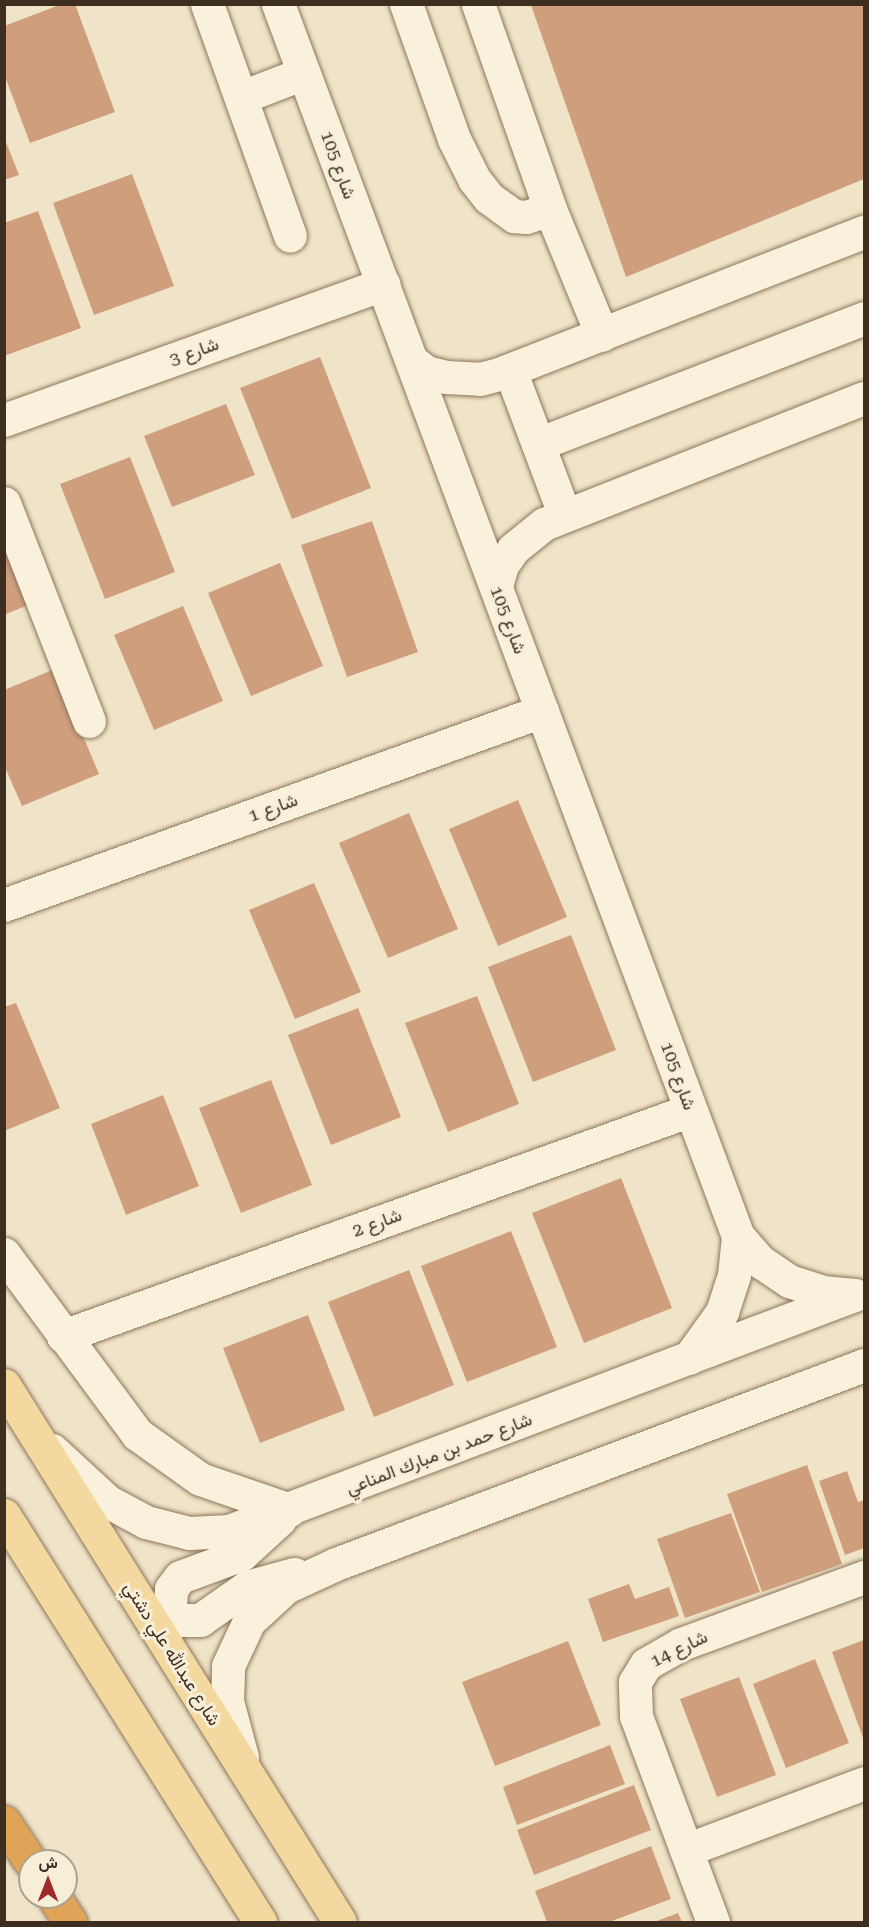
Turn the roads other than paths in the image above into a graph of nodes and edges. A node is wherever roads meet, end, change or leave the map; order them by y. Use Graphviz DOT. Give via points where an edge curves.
graph roads {
  1 [pos="207,4"];
  2 [pos="279,4"];
  3 [pos="405,4"];
  4 [pos="478,4"];
  5 [pos="304,73"];
  6 [pos="242,97"];
  7 [pos="542,212"];
  8 [pos="864,232"];
  9 [pos="290,236"];
  10 [pos="383,284"];
  11 [pos="864,318"];
  12 [pos="594,338"];
  13 [pos="412,362"];
  14 [pos="510,370"];
  15 [pos="864,398"];
  16 [pos="4,420"];
  17 [pos="538,444"];
  18 [pos="4,503"];
  19 [pos="564,514"];
  20 [pos="495,586"];
  21 [pos="542,711"];
  22 [pos="89,721"];
  23 [pos="4,905"];
  24 [pos="691,1110"];
  25 [pos="738,1236"];
  26 [pos="4,1254"];
  27 [pos="860,1293"];
  28 [pos="63,1335"];
  29 [pos="689,1358"];
  30 [pos="864,1365"];
  31 [pos="4,1385"];
  32 [pos="32,1429"];
  33 [pos="290,1510"];
  34 [pos="4,1515"];
  35 [pos="336,1564"];
  36 [pos="864,1577"];
  37 [pos="249,1778"];
  38 [pos="864,1783"];
  39 [pos="4,1822"];
  40 [pos="22,1849"];
  41 [pos="686,1850"];
  42 [pos="61,1909"];
  43 [pos="259,1917"];
  44 [pos="70,1923"];
  45 [pos="340,1923"];
  46 [pos="713,1923"];
  1 -- 6 [label="street"];
  2 -- 5 [label="street, شارع 105"];
  3 -- 7 [label="street" via="463,161 501,210 514,216"];
  4 -- 7 [label="street"];
  5 -- 6 [label="street"];
  5 -- 10 [label="street, شارع 105"];
  6 -- 9 [label="street"];
  7 -- 12 [label="street"];
  8 -- 12 [label="street"];
  10 -- 13 [label="street, شارع 105"];
  10 -- 16 [label="street, شارع 3"];
  11 -- 17 [label="street"];
  12 -- 14 [label="street"];
  13 -- 14 [label="street" via="426,372 467,379"];
  13 -- 20 [label="street, شارع 105"];
  14 -- 17 [label="street"];
  15 -- 19 [label="street"];
  17 -- 19 [label="street"];
  18 -- 22 [label="street"];
  19 -- 20 [label="street" via="544,524 513,549"];
  20 -- 21 [label="street, شارع 105"];
  21 -- 23 [label="street, شارع 1"];
  21 -- 24 [label="street, شارع 105"];
  24 -- 25 [label="street, شارع 105"];
  24 -- 28 [label="street, شارع 2"];
  25 -- 27 [label="street, شارع 105" via="761,1262 789,1281 822,1292"];
  25 -- 29 [label="street, شارع 105" via="726,1303 713,1328"];
  26 -- 28 [label="street"];
  27 -- 29 [label="street, شارع حمد بن مبارك المناعي"];
  28 -- 33 [label="street" via="137,1434 166,1458 201,1479"];
  29 -- 33 [label="street, شارع حمد بن مبارك المناعي"];
  30 -- 35 [label="street"];
  31 -- 32 [label="main road, شارع عبدالله علي دشتي"];
  32 -- 33 [label="street, شارع حمد بن مبارك المناعي" via="107,1502 157,1525 211,1533"];
  32 -- 37 [label="main road, شارع عبدالله علي دشتي"];
  33 -- 35 [label="street" via="242,1554 180,1577 170,1595 172,1614 183,1621 200,1620 253,1584"];
  34 -- 43 [label="main road"];
  35 -- 37 [label="street" via="300,1579 272,1597 249,1621 233,1649 228,1666 227,1701"];
  36 -- 41 [label="street, شارع 14" via="681,1644 654,1658 638,1673 633,1693 636,1716"];
  37 -- 45 [label="main road, شارع عبدالله علي دشتي"];
  38 -- 41 [label="street"];
  39 -- 40 [label="highway"];
  41 -- 46 [label="street, شارع 14"];
  42 -- 44 [label="highway"];
}
